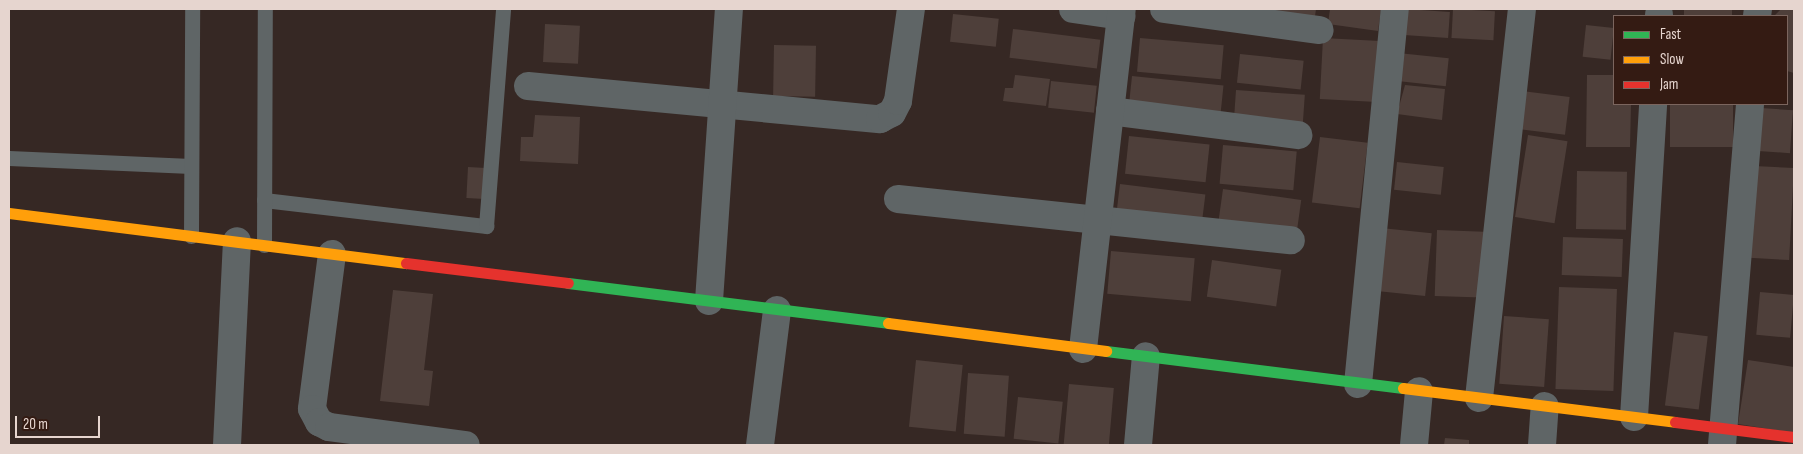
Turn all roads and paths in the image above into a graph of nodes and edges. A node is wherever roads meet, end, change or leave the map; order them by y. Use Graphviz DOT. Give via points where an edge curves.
graph roads {
  1 [pos="192,9"];
  2 [pos="265,9"];
  3 [pos="503,9"];
  4 [pos="729,9"];
  5 [pos="911,9"];
  6 [pos="1072,9"];
  7 [pos="1164,9"];
  8 [pos="1395,9"];
  9 [pos="1522,9"];
  10 [pos="1122,12"];
  11 [pos="1320,30"];
  12 [pos="528,86"];
  13 [pos="722,102"];
  14 [pos="1653,105"];
  15 [pos="1750,105"];
  16 [pos="1110,111"];
  17 [pos="1298,135"];
  18 [pos="9,158"];
  19 [pos="191,166"];
  20 [pos="898,199"];
  21 [pos="264,200"];
  22 [pos="9,213"];
  23 [pos="1098,218"];
  24 [pos="191,236"];
  25 [pos="1291,240"];
  26 [pos="236,241"];
  27 [pos="264,245"];
  28 [pos="332,254"];
  29 [pos="709,301"];
  30 [pos="777,310"];
  31 [pos="1083,349"];
  32 [pos="1146,356"];
  33 [pos="1358,384"];
  34 [pos="1419,391"];
  35 [pos="1479,398"];
  36 [pos="1545,406"];
  37 [pos="1634,417"];
  38 [pos="1722,437"];
  39 [pos="1794,437"];
  40 [pos="227,445"];
  41 [pos="466,445"];
  42 [pos="760,445"];
  43 [pos="1138,445"];
  44 [pos="1414,445"];
  45 [pos="1542,445"];
  1 -- 19 [label="lane"];
  2 -- 21 [label="lane"];
  3 -- 21 [label="lane" via="486,226"];
  4 -- 13 [label="street"];
  5 -- 13 [label="street" via="898,101 892,113 880,119"];
  6 -- 10 [label="street"];
  7 -- 11 [label="street"];
  8 -- 33 [label="street"];
  9 -- 35 [label="street"];
  10 -- 16 [label="street"];
  12 -- 13 [label="street"];
  13 -- 29 [label="street"];
  14 -- 37 [label="street"];
  15 -- 38 [label="street"];
  16 -- 17 [label="street"];
  16 -- 23 [label="street"];
  18 -- 19 [label="lane"];
  19 -- 24 [label="lane"];
  20 -- 23 [label="street"];
  21 -- 27 [label="lane"];
  22 -- 24 [label="street"];
  23 -- 25 [label="street"];
  23 -- 31 [label="street"];
  24 -- 26 [label="street"];
  26 -- 27 [label="street"];
  26 -- 40 [label="street"];
  27 -- 28 [label="street"];
  28 -- 29 [label="street"];
  28 -- 41 [label="street" via="312,409 318,422"];
  29 -- 30 [label="street"];
  30 -- 31 [label="street"];
  30 -- 42 [label="street"];
  31 -- 32 [label="street"];
  32 -- 33 [label="street"];
  32 -- 43 [label="street"];
  33 -- 34 [label="street"];
  34 -- 35 [label="street"];
  34 -- 44 [label="street"];
  35 -- 36 [label="street"];
  36 -- 37 [label="street"];
  36 -- 45 [label="street"];
  37 -- 38 [label="street"];
  38 -- 39 [label="street"];
}
